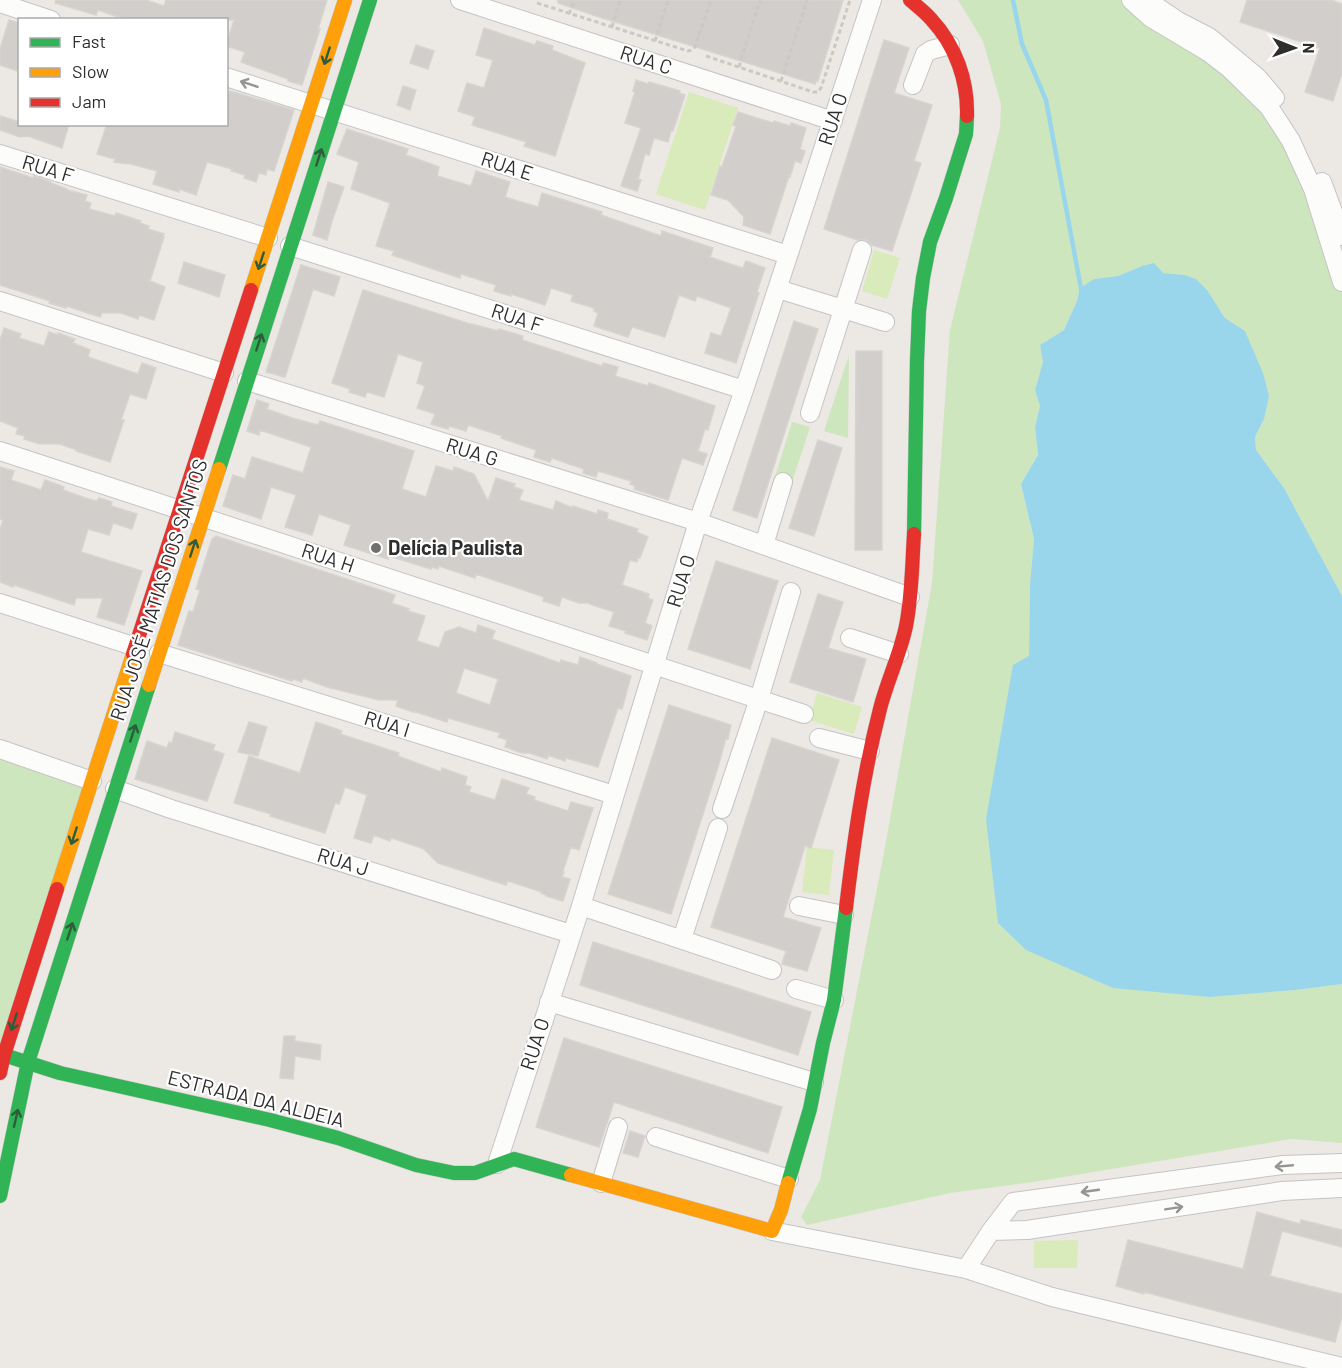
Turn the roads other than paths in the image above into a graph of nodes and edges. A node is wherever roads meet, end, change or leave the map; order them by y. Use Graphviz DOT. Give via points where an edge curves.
graph roads {
  1 [pos="345,0"];
  2 [pos="370,0"];
  3 [pos="460,0"];
  4 [pos="872,0"];
  5 [pos="910,0"];
  6 [pos="1131,0"];
  7 [pos="1147,0"];
  8 [pos="0,3"];
  9 [pos="45,18"];
  10 [pos="950,45"];
  11 [pos="228,78"];
  12 [pos="913,85"];
  13 [pos="311,104"];
  14 [pos="334,111"];
  15 [pos="833,121"];
  16 [pos="0,154"];
  17 [pos="1342,236"];
  18 [pos="268,238"];
  19 [pos="290,246"];
  20 [pos="862,250"];
  21 [pos="788,255"];
  22 [pos="1342,282"];
  23 [pos="778,289"];
  24 [pos="0,300"];
  25 [pos="843,310"];
  26 [pos="885,322"];
  27 [pos="224,373"];
  28 [pos="247,381"];
  29 [pos="744,390"];
  30 [pos="810,413"];
  31 [pos="0,452"];
  32 [pos="783,482"];
  33 [pos="180,510"];
  34 [pos="203,517"];
  35 [pos="698,522"];
  36 [pos="764,545"];
  37 [pos="791,592"];
  38 [pos="910,597"];
  39 [pos="0,603"];
  40 [pos="850,638"];
  41 [pos="136,647"];
  42 [pos="159,653"];
  43 [pos="899,654"];
  44 [pos="655,664"];
  45 [pos="759,699"];
  46 [pos="804,714"];
  47 [pos="819,738"];
  48 [pos="0,749"];
  49 [pos="870,751"];
  50 [pos="92,781"];
  51 [pos="115,789"];
  52 [pos="614,795"];
  53 [pos="722,809"];
  54 [pos="718,828"];
  55 [pos="581,906"];
  56 [pos="799,906"];
  57 [pos="844,915"];
  58 [pos="571,934"];
  59 [pos="682,939"];
  60 [pos="772,970"];
  61 [pos="795,988"];
  62 [pos="834,1000"];
  63 [pos="549,1002"];
  64 [pos="4,1055"];
  65 [pos="28,1062"];
  66 [pos="0,1073"];
  67 [pos="814,1082"];
  68 [pos="618,1127"];
  69 [pos="656,1137"];
  70 [pos="1342,1163"];
  71 [pos="497,1164"];
  72 [pos="789,1179"];
  73 [pos="601,1183"];
  74 [pos="1342,1188"];
  75 [pos="0,1196"];
  76 [pos="772,1231"];
  77 [pos="991,1231"];
  78 [pos="966,1269"];
  79 [pos="1342,1367"];
  1 -- 13 [label="main road, RUA JOSÉ MATIAS DOS SANTOS, one-way"];
  2 -- 14 [label="main road, RUA JOSÉ MATIAS DOS SANTOS"];
  3 -- 15 [label="street, RUA C"];
  4 -- 15 [label="street, RUA O"];
  5 -- 10 [label="main road" via="932,20"];
  6 -- 22 [label="street" via="1151,18 1230,69 1269,107 1291,141 1313,189"];
  7 -- 17 [label="street" via="1209,37 1258,78 1282,106 1300,132"];
  8 -- 9 [label="street"];
  10 -- 12 [label="street" via="925,54"];
  10 -- 38 [label="main road" via="964,79 966,134 930,242 922,288"];
  13 -- 11 [label="street, RUA E, one-way"];
  13 -- 14 [label="street, RUA E"];
  13 -- 18 [label="main road, RUA JOSÉ MATIAS DOS SANTOS"];
  19 -- 14 [label="main road, RUA JOSÉ MATIAS DOS SANTOS, one-way"];
  14 -- 21 [label="street, RUA E"];
  15 -- 21 [label="street, RUA O"];
  16 -- 18 [label="street, RUA F"];
  18 -- 27 [label="main road, RUA JOSÉ MATIAS DOS SANTOS, one-way"];
  28 -- 19 [label="main road, RUA JOSÉ MATIAS DOS SANTOS, one-way"];
  19 -- 29 [label="street, RUA F"];
  20 -- 25 [label="street"];
  21 -- 23 [label="street, RUA O"];
  23 -- 25 [label="street"];
  23 -- 29 [label="street, RUA O"];
  24 -- 27 [label="street"];
  25 -- 26 [label="street"];
  25 -- 30 [label="street"];
  27 -- 33 [label="main road, RUA JOSÉ MATIAS DOS SANTOS"];
  28 -- 34 [label="main road, RUA JOSÉ MATIAS DOS SANTOS"];
  28 -- 35 [label="street, RUA G"];
  29 -- 35 [label="street, RUA O"];
  31 -- 33 [label="street, RUA H"];
  32 -- 36 [label="street"];
  33 -- 34 [label="street, RUA H"];
  33 -- 41 [label="main road, RUA JOSÉ MATIAS DOS SANTOS"];
  42 -- 34 [label="main road, RUA JOSÉ MATIAS DOS SANTOS, one-way"];
  34 -- 44 [label="street, RUA H"];
  35 -- 36 [label="street, RUA G"];
  35 -- 44 [label="street, RUA O"];
  36 -- 38 [label="street, RUA G"];
  37 -- 45 [label="street"];
  38 -- 43 [label="main road"];
  39 -- 41 [label="street"];
  40 -- 43 [label="street"];
  41 -- 50 [label="main road, RUA JOSÉ MATIAS DOS SANTOS"];
  51 -- 42 [label="main road, RUA JOSÉ MATIAS DOS SANTOS, one-way"];
  42 -- 52 [label="street, RUA I"];
  43 -- 49 [label="main road" via="880,707"];
  44 -- 45 [label="street, RUA H"];
  44 -- 52 [label="street, RUA O"];
  45 -- 46 [label="street, RUA H"];
  45 -- 53 [label="street"];
  47 -- 49 [label="street"];
  48 -- 50 [label="street"];
  49 -- 57 [label="main road"];
  50 -- 64 [label="main road, RUA JOSÉ MATIAS DOS SANTOS, one-way"];
  51 -- 58 [label="street, RUA J"];
  65 -- 51 [label="main road, RUA JOSÉ MATIAS DOS SANTOS, one-way"];
  52 -- 55 [label="street, RUA O"];
  54 -- 59 [label="street"];
  55 -- 58 [label="street, RUA O"];
  55 -- 59 [label="street"];
  56 -- 57 [label="street"];
  57 -- 62 [label="main road"];
  58 -- 63 [label="street, RUA O"];
  59 -- 60 [label="street"];
  61 -- 62 [label="street"];
  62 -- 67 [label="main road"];
  63 -- 67 [label="street"];
  63 -- 71 [label="street, RUA O"];
  64 -- 65 [label="main road, ESTRADA DA ALDEIA"];
  64 -- 66 [label="main road, RUA JOSÉ MATIAS DOS SANTOS"];
  65 -- 71 [label="main road, ESTRADA DA ALDEIA" via="60,1073 293,1126 416,1165 475,1173"];
  75 -- 65 [label="main road, RUA JOSÉ MATIAS DOS SANTOS, one-way"];
  67 -- 72 [label="main road"];
  68 -- 73 [label="street"];
  69 -- 72 [label="street"];
  70 -- 77 [label="street, one-way" via="1283,1165 1013,1202"];
  71 -- 73 [label="main road, ESTRADA DA ALDEIA" via="514,1159"];
  72 -- 76 [label="main road"];
  73 -- 76 [label="main road, ESTRADA DA ALDEIA"];
  77 -- 74 [label="street, one-way" via="1027,1230 1282,1191"];
  76 -- 78 [label="street"];
  77 -- 78 [label="street"];
  78 -- 79 [label="street" via="1052,1297"];
}
